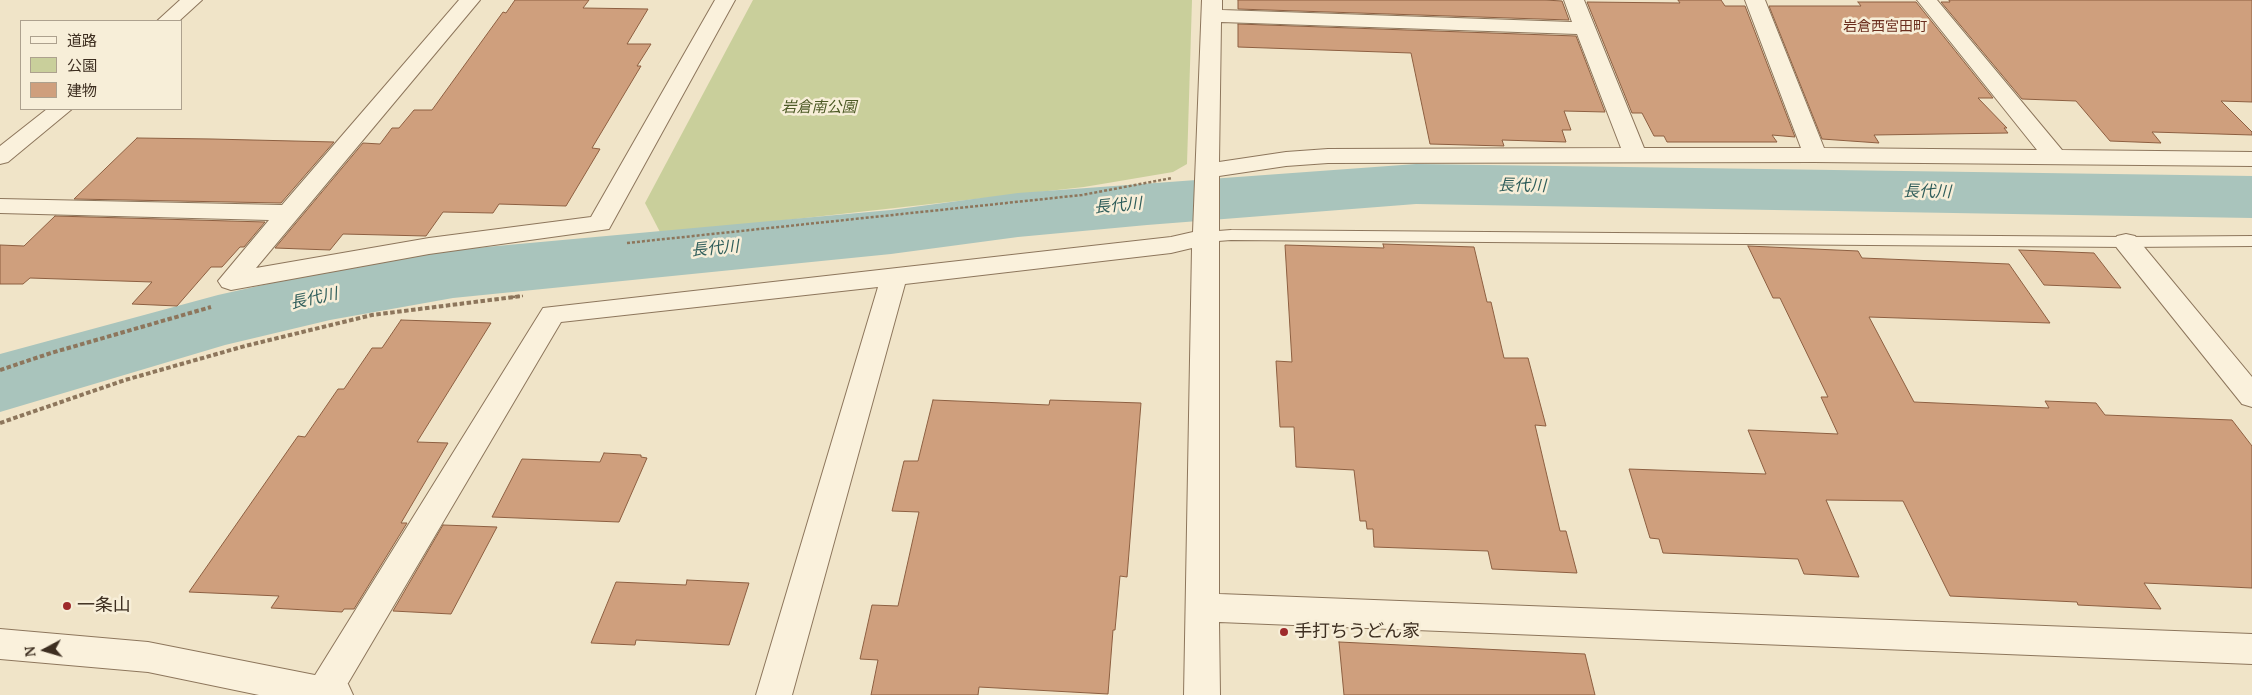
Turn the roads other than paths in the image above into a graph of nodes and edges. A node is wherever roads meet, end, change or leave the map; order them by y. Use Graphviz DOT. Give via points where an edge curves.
graph roads {
  1 [pos="192,0"];
  2 [pos="470,0"];
  3 [pos="725,0"];
  4 [pos="1574,0"];
  5 [pos="1756,0"];
  6 [pos="1927,0"];
  7 [pos="1211,8"];
  8 [pos="168,20"];
  9 [pos="1585,28"];
  10 [pos="60,110"];
  11 [pos="1635,155"];
  12 [pos="1814,155"];
  13 [pos="0,157"];
  14 [pos="2056,158"];
  15 [pos="2252,159"];
  16 [pos="1206,178"];
  17 [pos="0,206"];
  18 [pos="290,212"];
  19 [pos="1205,231"];
  20 [pos="2252,241"];
  21 [pos="2126,242"];
  22 [pos="894,277"];
  23 [pos="2252,397"];
  24 [pos="1203,607"];
  25 [pos="0,644"];
  26 [pos="2252,649"];
  27 [pos="330,693"];
  28 [pos="774,695"];
  29 [pos="1202,695"];
  1 -- 8 [label="street"];
  2 -- 18 [label="street"];
  3 -- 18 [label="street" via="600,224 429,246 230,281"];
  4 -- 9 [label="street"];
  5 -- 12 [label="street"];
  6 -- 14 [label="street"];
  7 -- 9 [label="street"];
  7 -- 16 [label="street"];
  9 -- 11 [label="street"];
  10 -- 13 [label="street"];
  11 -- 12 [label="street"];
  11 -- 16 [label="street" via="1328,156 1286,160"];
  12 -- 14 [label="street"];
  14 -- 15 [label="street"];
  16 -- 19 [label="street"];
  17 -- 18 [label="street"];
  19 -- 21 [label="lane" via="1231,235"];
  19 -- 22 [label="street" via="1170,245"];
  19 -- 24 [label="street"];
  20 -- 21 [label="lane"];
  21 -- 23 [label="street"];
  22 -- 27 [label="street" via="552,314"];
  22 -- 28 [label="street"];
  24 -- 26 [label="street"];
  24 -- 29 [label="street"];
  25 -- 27 [label="street" via="148,657"];
}
